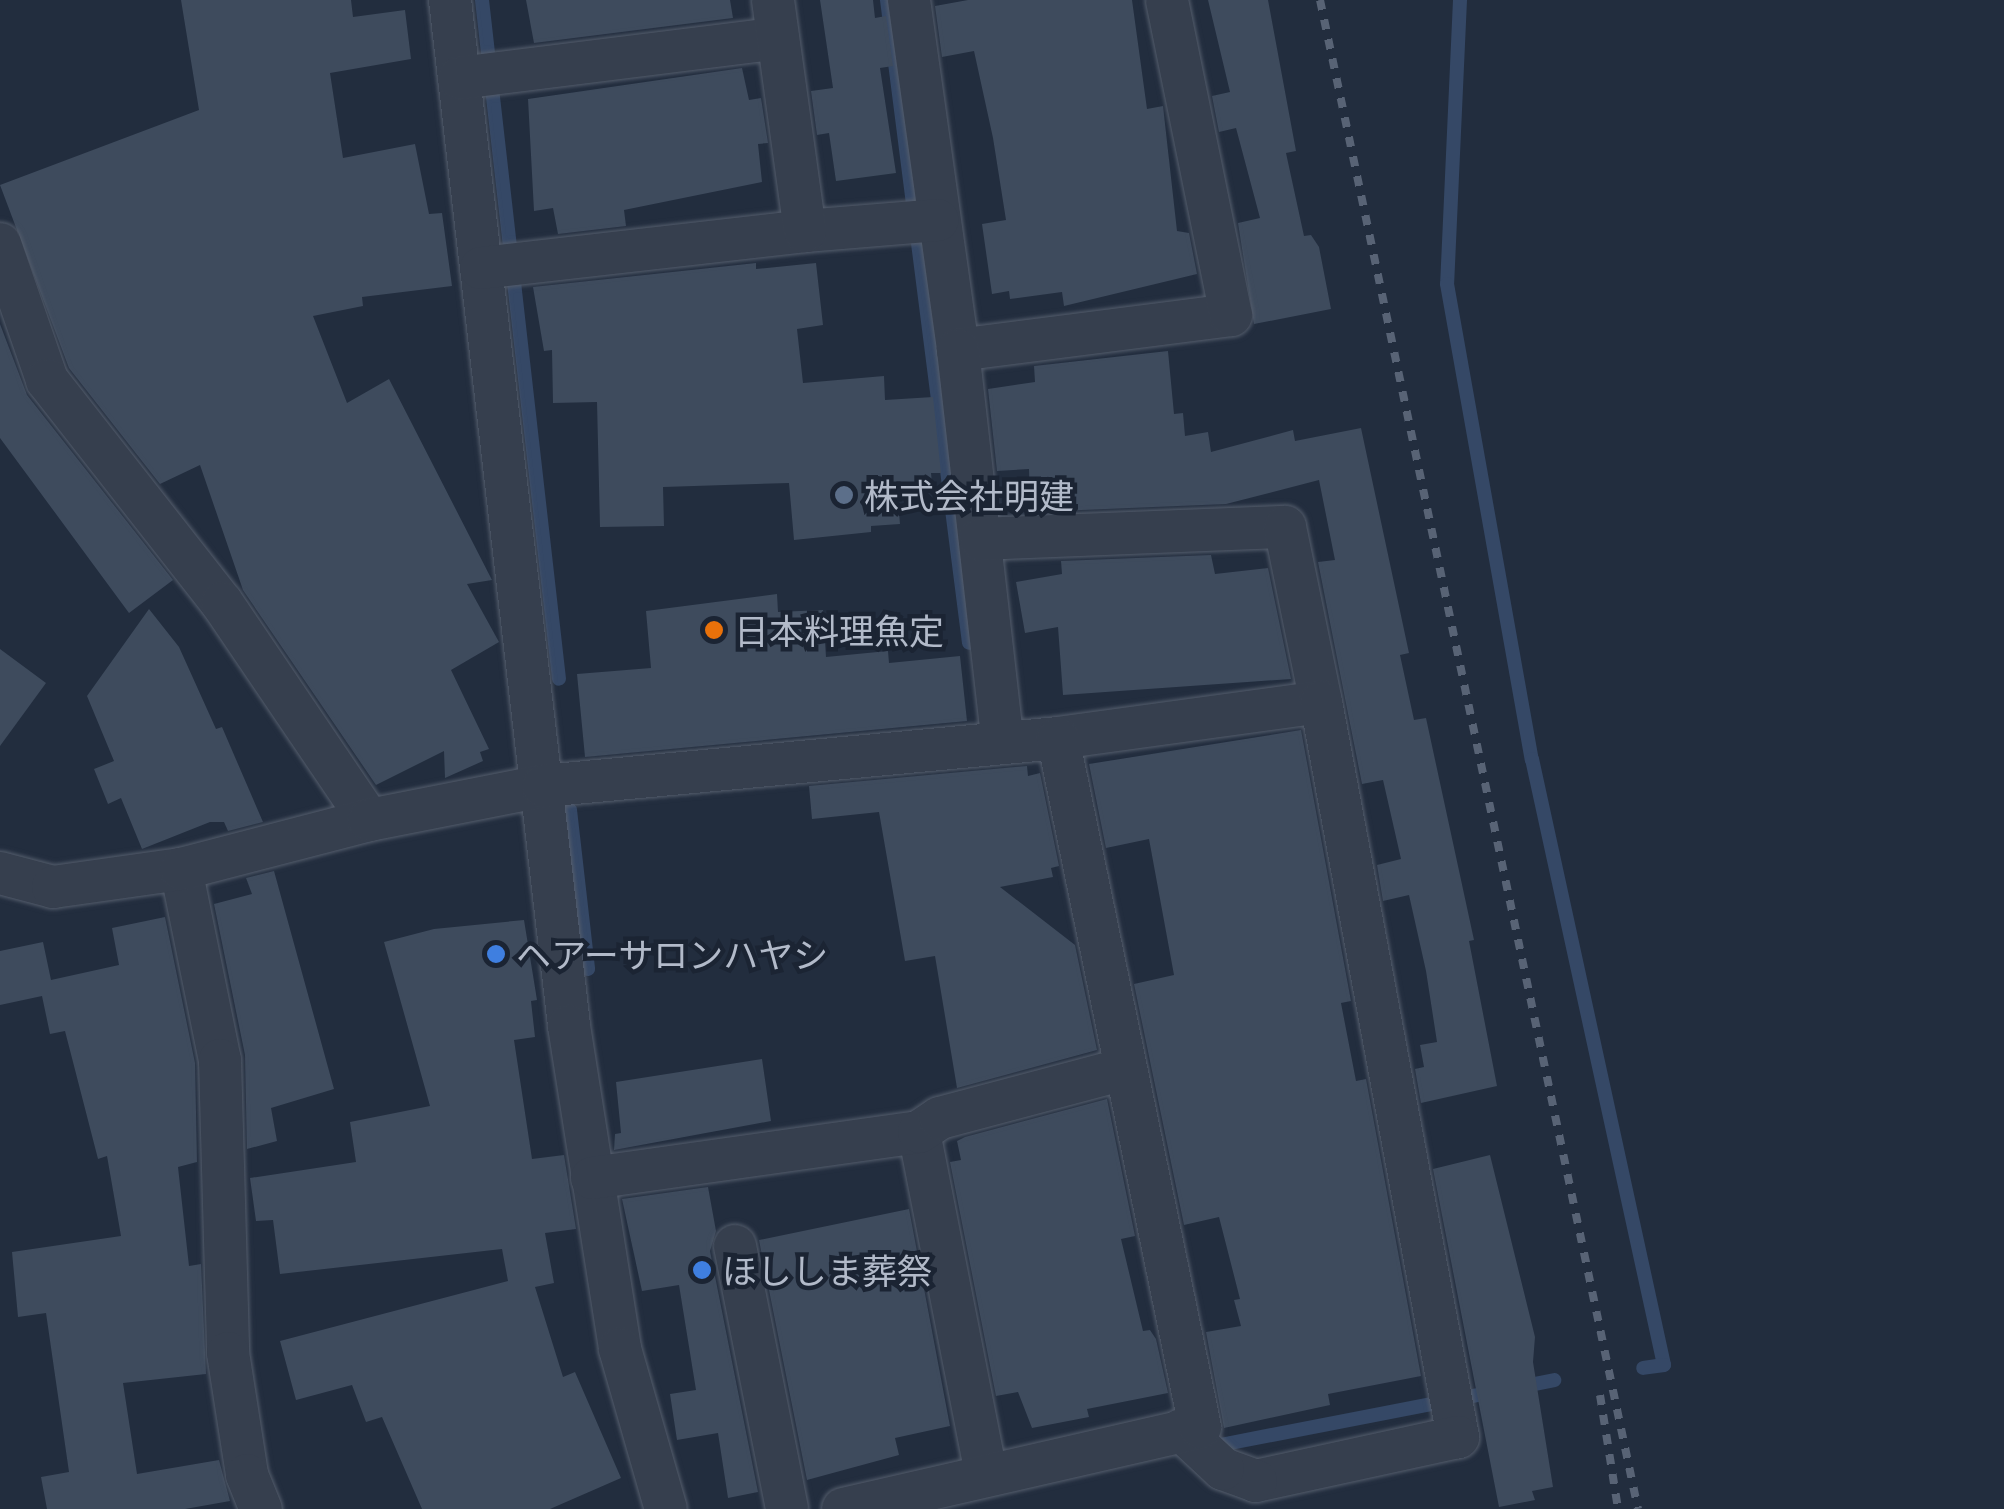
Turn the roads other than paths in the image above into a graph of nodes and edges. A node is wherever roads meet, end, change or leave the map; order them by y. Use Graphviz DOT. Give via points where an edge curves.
graph roads {
  1 [pos="450,0"];
  2 [pos="909,0"];
  3 [pos="1167,0"];
  4 [pos="776,19"];
  5 [pos="482,75"];
  6 [pos="920,221"];
  7 [pos="804,232"];
  8 [pos="0,244"];
  9 [pos="504,265"];
  10 [pos="958,350"];
  11 [pos="982,540"];
  12 [pos="1321,702"];
  13 [pos="1058,738"];
  14 [pos="1003,742"];
  15 [pos="543,786"];
  16 [pos="368,820"];
  17 [pos="181,870"];
  18 [pos="0,872"];
  19 [pos="1124,1070"];
  20 [pos="919,1132"];
  21 [pos="592,1178"];
  22 [pos="734,1246"];
  23 [pos="1195,1445"];
  24 [pos="986,1473"];
  25 [pos="262,1509"];
  26 [pos="666,1509"];
  27 [pos="787,1509"];
  28 [pos="842,1509"];
  1 -- 5 [label="street"];
  2 -- 6 [label="street"];
  3 -- 10 [label="street" via="1231,315"];
  4 -- 5 [label="street"];
  4 -- 7 [label="street"];
  5 -- 9 [label="street"];
  6 -- 7 [label="street"];
  6 -- 10 [label="street"];
  7 -- 9 [label="street"];
  8 -- 16 [label="street" via="47,380 222,603"];
  9 -- 15 [label="street"];
  10 -- 11 [label="street"];
  11 -- 12 [label="street" via="1285,527"];
  11 -- 14 [label="street"];
  12 -- 13 [label="street"];
  12 -- 23 [label="street" via="1458,1437 1256,1482"];
  13 -- 14 [label="street"];
  13 -- 19 [label="street"];
  14 -- 15 [label="street"];
  15 -- 16 [label="street"];
  15 -- 21 [label="street"];
  16 -- 17 [label="street"];
  17 -- 18 [label="street" via="53,887"];
  17 -- 25 [label="street" via="220,1060 228,1353 247,1475"];
  19 -- 20 [label="street" via="940,1118"];
  19 -- 23 [label="street" via="1200,1426"];
  20 -- 21 [label="street"];
  20 -- 24 [label="street"];
  21 -- 26 [label="street" via="620,1349"];
  22 -- 27 [label="street"];
  23 -- 24 [label="street"];
  24 -- 28 [label="street"];
}
